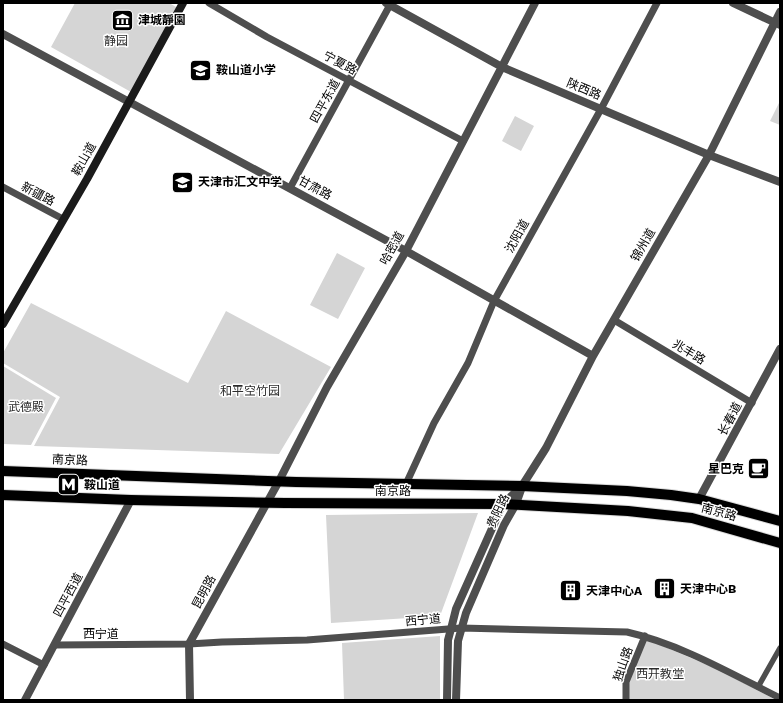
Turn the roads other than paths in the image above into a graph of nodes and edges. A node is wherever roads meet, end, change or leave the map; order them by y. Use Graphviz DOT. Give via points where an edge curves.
graph roads {
  1 [pos="183,3"];
  2 [pos="209,3"];
  3 [pos="535,3"];
  4 [pos="657,3"];
  5 [pos="733,3"];
  6 [pos="389,4"];
  7 [pos="780,12"];
  8 [pos="777,24"];
  9 [pos="3,34"];
  10 [pos="502,66"];
  11 [pos="349,80"];
  12 [pos="130,101"];
  13 [pos="601,109"];
  14 [pos="463,141"];
  15 [pos="709,154"];
  16 [pos="780,182"];
  17 [pos="3,187"];
  18 [pos="290,188"];
  19 [pos="63,220"];
  20 [pos="406,250"];
  21 [pos="494,301"];
  22 [pos="614,320"];
  23 [pos="3,324"];
  24 [pos="780,348"];
  25 [pos="593,356"];
  26 [pos="752,403"];
  27 [pos="3,471"];
  28 [pos="278,481"];
  29 [pos="406,484"];
  30 [pos="522,486"];
  31 [pos="3,495"];
  32 [pos="131,500"];
  33 [pos="700,500"];
  34 [pos="266,503"];
  35 [pos="503,504"];
  36 [pos="516,504"];
  37 [pos="780,521"];
  38 [pos="780,543"];
  39 [pos="461,628"];
  40 [pos="451,629"];
  41 [pos="645,636"];
  42 [pos="3,644"];
  43 [pos="189,644"];
  44 [pos="55,645"];
  45 [pos="780,648"];
  46 [pos="44,666"];
  47 [pos="758,687"];
  48 [pos="780,698"];
  49 [pos="25,700"];
  50 [pos="190,700"];
  51 [pos="447,700"];
  52 [pos="456,700"];
  53 [pos="626,700"];
  1 -- 12 [label="main road, 鞍山道"];
  2 -- 11 [label="street, 宁夏路"];
  3 -- 10 [label="street, 哈密道"];
  4 -- 13 [label="street, 沈阳道"];
  5 -- 8 [label="street"];
  6 -- 10 [label="street, 陕西路"];
  6 -- 11 [label="street, 四平东道"];
  7 -- 8 [label="street, 锦州道"];
  8 -- 15 [label="street, 锦州道"];
  9 -- 12 [label="street, 甘肃路"];
  10 -- 13 [label="street, 陕西路"];
  10 -- 14 [label="street, 哈密道"];
  11 -- 14 [label="street, 宁夏路"];
  11 -- 18 [label="street, 四平东道"];
  12 -- 18 [label="street, 甘肃路"];
  12 -- 19 [label="main road, 鞍山道"];
  13 -- 15 [label="street, 陕西路"];
  13 -- 21 [label="street, 沈阳道"];
  14 -- 20 [label="street, 哈密道"];
  15 -- 16 [label="street, 陕西路"];
  15 -- 22 [label="street, 锦州道"];
  17 -- 19 [label="street, 新疆路"];
  18 -- 20 [label="street, 甘肃路"];
  19 -- 23 [label="main road, 鞍山道"];
  20 -- 21 [label="street, 甘肃路"];
  20 -- 28 [label="street, 哈密道" via="327,387"];
  21 -- 25 [label="street, 甘肃路"];
  21 -- 29 [label="street, 沈阳道" via="468,363 434,423"];
  22 -- 25 [label="street, 锦州道"];
  22 -- 26 [label="street, 兆丰路"];
  24 -- 26 [label="street, 长春道"];
  25 -- 30 [label="street, 锦州道" via="546,448"];
  26 -- 33 [label="street, 长春道"];
  27 -- 28 [label="main road, 南京路"];
  28 -- 29 [label="main road, 南京路"];
  28 -- 34 [label="street, 哈密道"];
  29 -- 30 [label="main road, 南京路"];
  30 -- 33 [label="main road, 南京路" via="627,491"];
  30 -- 35 [label="street, 贵阳路"];
  30 -- 36 [label="street, 贵阳路"];
  31 -- 32 [label="main road, 南京路"];
  32 -- 34 [label="main road, 南京路"];
  32 -- 44 [label="street, 四平西道"];
  33 -- 37 [label="main road, 南京路"];
  34 -- 35 [label="main road, 南京路"];
  34 -- 43 [label="street, 昆明路"];
  35 -- 36 [label="main road, 南京路"];
  35 -- 40 [label="street, 贵阳路" via="456,609"];
  36 -- 38 [label="main road, 南京路" via="628,510 692,518"];
  36 -- 39 [label="street, 贵阳路" via="504,525"];
  39 -- 40 [label="street, 西宁道"];
  39 -- 41 [label="street, 西宁道" via="627,632"];
  39 -- 52 [label="street, 贵阳路" via="456,652"];
  40 -- 43 [label="street, 西宁道" via="307,640"];
  40 -- 51 [label="street, 贵阳路" via="448,640"];
  41 -- 47 [label="street, 西宁道" via="718,666"];
  41 -- 53 [label="street, 独山路" via="626,682"];
  42 -- 46 [label="street"];
  43 -- 44 [label="street, 西宁道"];
  43 -- 50 [label="street, 昆明路"];
  44 -- 46 [label="street, 四平西道"];
  45 -- 47 [label="street"];
  46 -- 49 [label="street, 四平西道"];
  47 -- 48 [label="street, 西宁道"];
}
